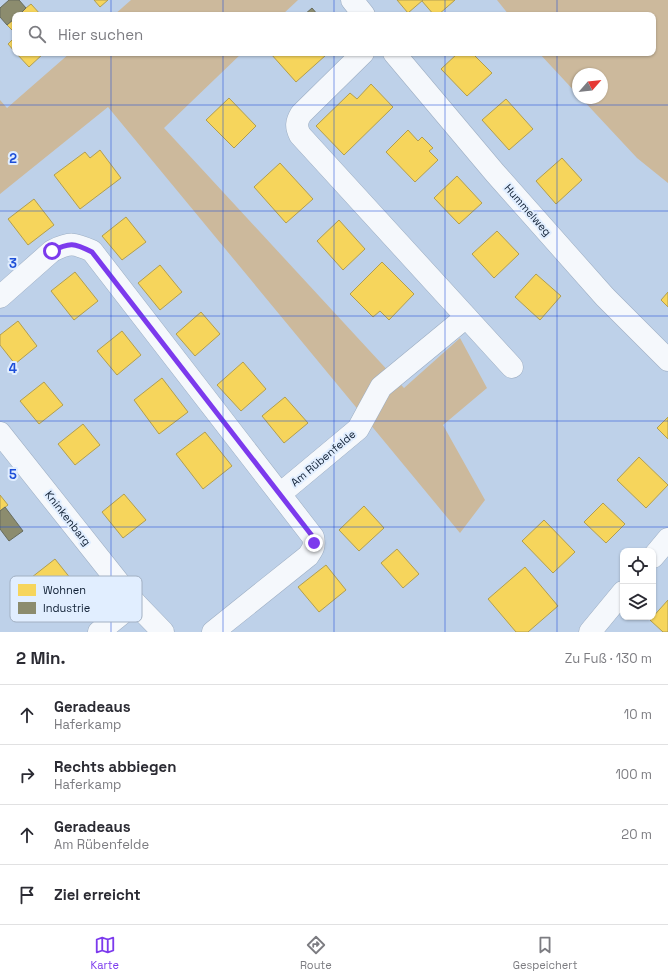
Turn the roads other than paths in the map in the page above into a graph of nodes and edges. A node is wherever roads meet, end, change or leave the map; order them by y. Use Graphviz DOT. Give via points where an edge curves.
graph roads {
  1 [pos="352,0"];
  2 [pos="362,12"];
  3 [pos="361,56"];
  4 [pos="397,56"];
  5 [pos="0,297"];
  6 [pos="466,317"];
  7 [pos="668,360"];
  8 [pos="512,367"];
  9 [pos="0,433"];
  10 [pos="280,494"];
  11 [pos="668,539"];
  12 [pos="656,553"];
  13 [pos="113,576"];
  14 [pos="620,596"];
  15 [pos="142,611"];
  16 [pos="112,622"];
  17 [pos="158,627"];
  18 [pos="99,632"];
  19 [pos="213,632"];
  20 [pos="590,632"];
  1 -- 2 [label="street"];
  3 -- 6 [label="street" via="301,114 298,131"];
  4 -- 7 [label="street, Hummelweg" via="495,173 605,297"];
  5 -- 10 [label="street" via="52,251 62,246 72,244 92,252"];
  6 -- 8 [label="street"];
  6 -- 10 [label="street, Am Rübenfelde" via="381,387 358,429"];
  9 -- 13 [label="street, Kninkenbarg"];
  10 -- 19 [label="street, Am Rübenfelde" via="313,537 313,548 308,556"];
  11 -- 12 [label="street"];
  14 -- 20 [label="street"];
  15 -- 17 [label="street, Kninkenbarg"];
  16 -- 18 [label="street"];
}
